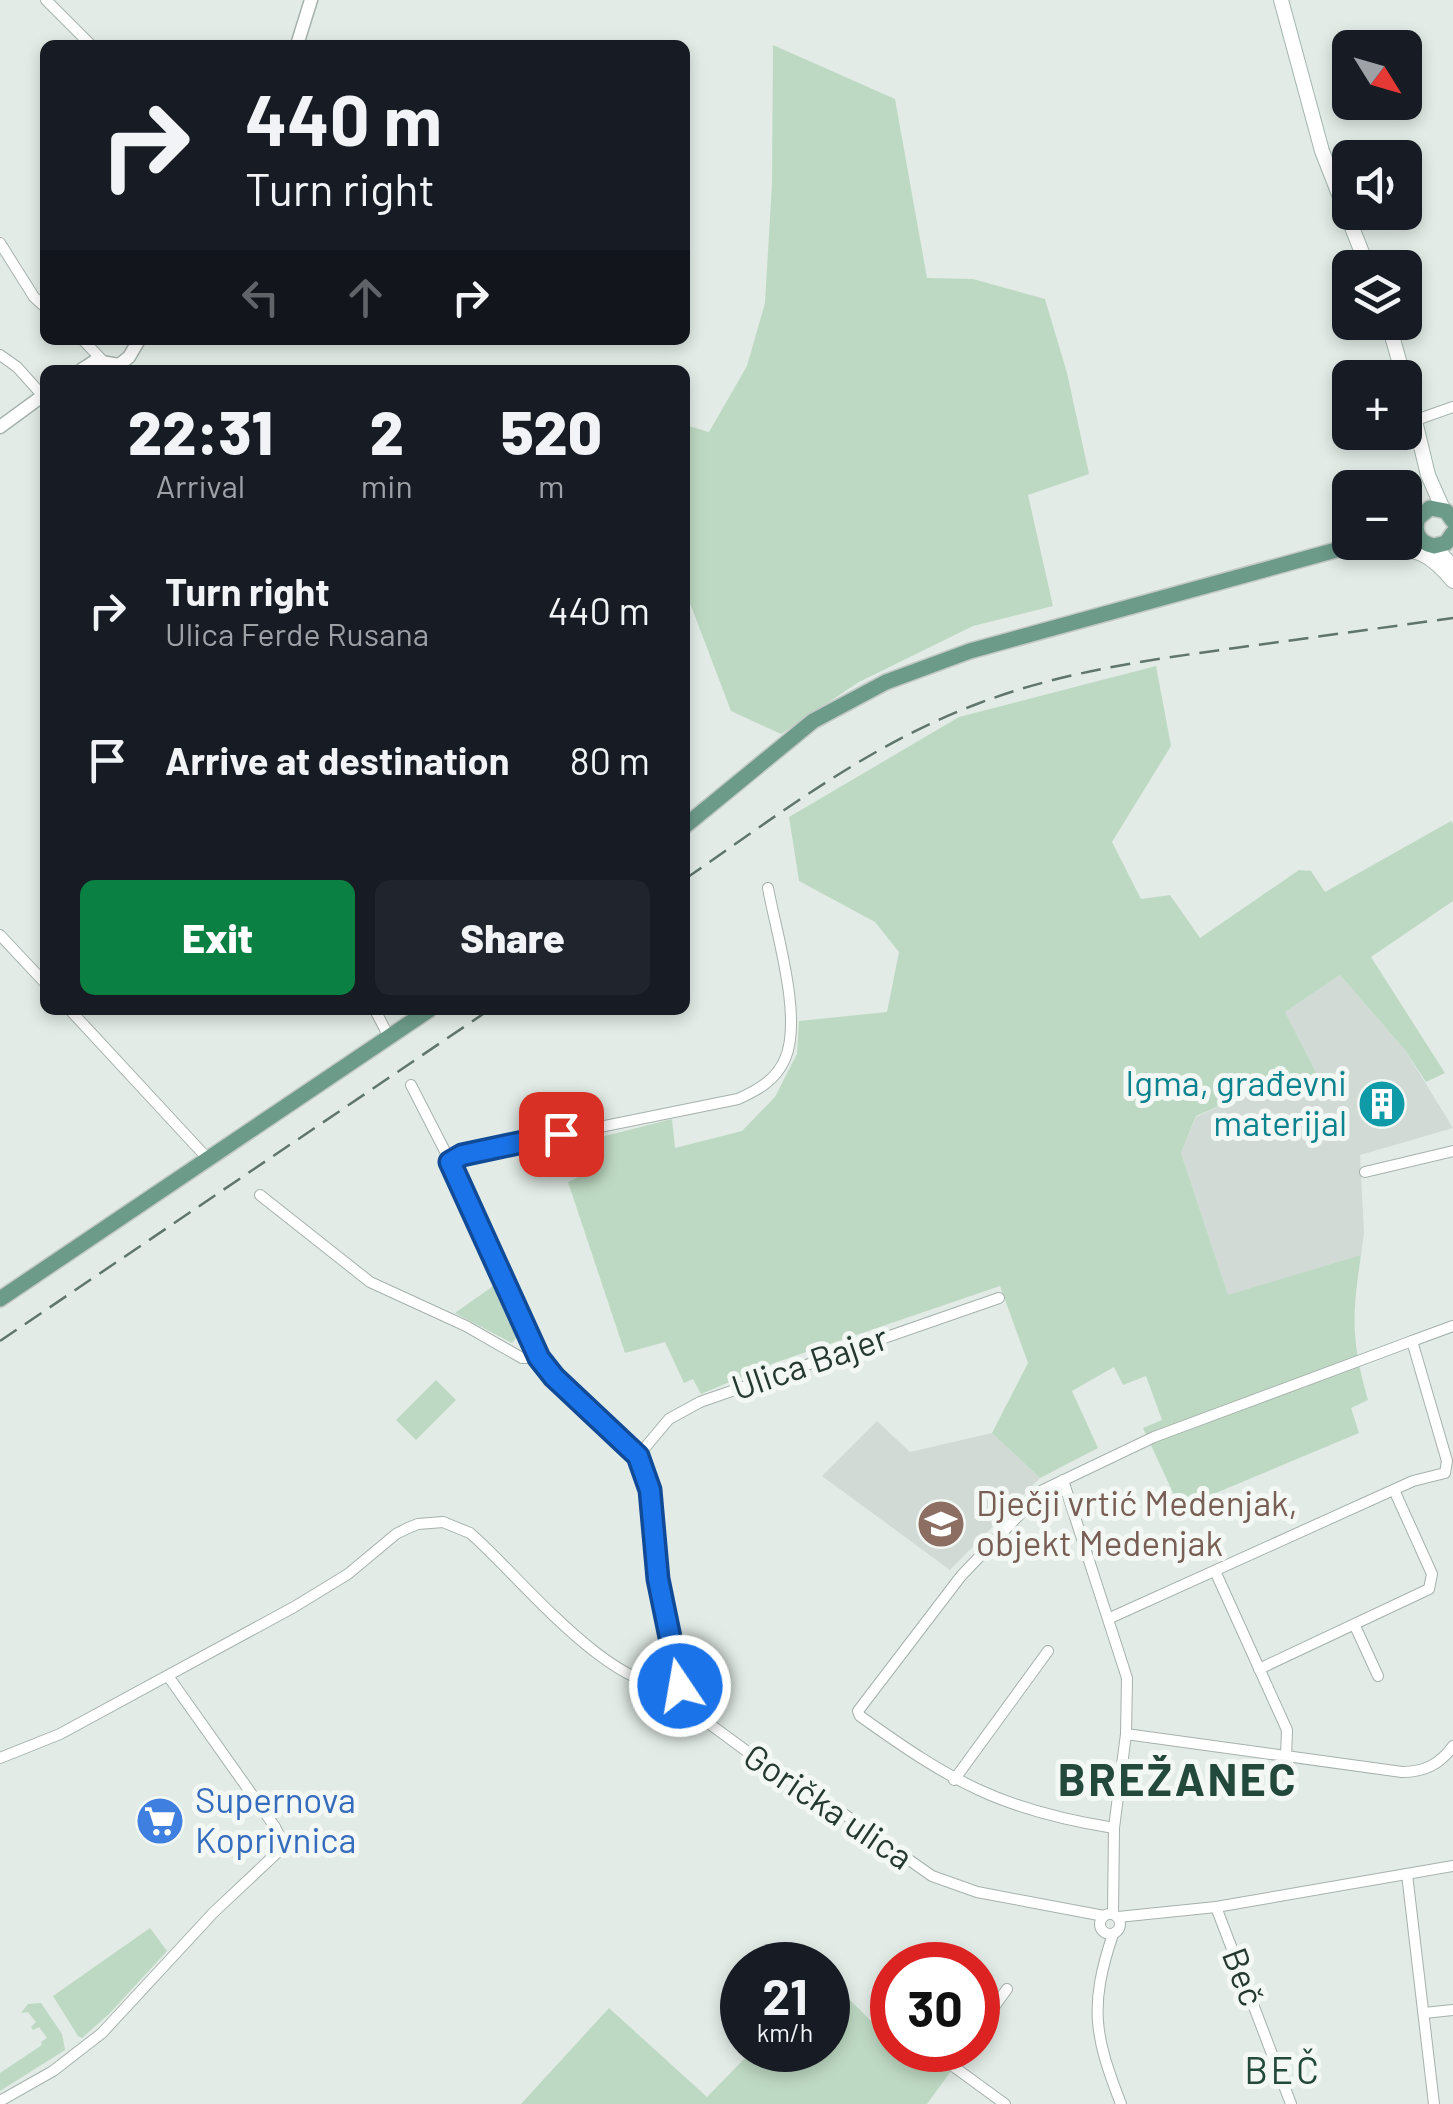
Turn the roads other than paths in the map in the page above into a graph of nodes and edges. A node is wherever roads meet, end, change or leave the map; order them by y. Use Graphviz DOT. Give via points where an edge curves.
graph roads {
  1 [pos="46,0"];
  2 [pos="311,0"];
  3 [pos="1281,0"];
  4 [pos="86,40"];
  5 [pos="299,40"];
  6 [pos="0,243"];
  7 [pos="1361,250"];
  8 [pos="40,303"];
  9 [pos="87,345"];
  10 [pos="0,355"];
  11 [pos="102,360"];
  12 [pos="92,365"];
  13 [pos="115,365"];
  14 [pos="40,391"];
  15 [pos="40,398"];
  16 [pos="1453,407"];
  17 [pos="1422,418"];
  18 [pos="0,427"];
  19 [pos="1422,448"];
  20 [pos="1428,475"];
  21 [pos="1422,497"];
  22 [pos="1449,514"];
  23 [pos="1422,518"];
  24 [pos="1422,542"];
  25 [pos="1452,542"];
  26 [pos="1422,544"];
  27 [pos="1332,551"];
  28 [pos="1422,554"];
  29 [pos="1453,567"];
  30 [pos="1453,582"];
  31 [pos="690,822"];
  32 [pos="768,888"];
  33 [pos="0,935"];
  34 [pos="40,978"];
  35 [pos="75,1015"];
  36 [pos="378,1015"];
  37 [pos="422,1015"];
  38 [pos="389,1037"];
  39 [pos="411,1085"];
  40 [pos="1453,1151"];
  41 [pos="208,1159"];
  42 [pos="450,1162"];
  43 [pos="1365,1172"];
  44 [pos="260,1195"];
  45 [pos="999,1298"];
  46 [pos="0,1300"];
  47 [pos="1453,1326"];
  48 [pos="1412,1342"];
  49 [pos="539,1358"];
  50 [pos="638,1456"];
  51 [pos="1450,1470"];
  52 [pos="1063,1480"];
  53 [pos="1394,1490"];
  54 [pos="1215,1570"];
  55 [pos="1110,1618"];
  56 [pos="1354,1626"];
  57 [pos="1048,1651"];
  58 [pos="1259,1669"];
  59 [pos="168,1676"];
  60 [pos="1378,1676"];
  61 [pos="680,1686"];
  62 [pos="1126,1734"];
  63 [pos="1453,1746"];
  64 [pos="1286,1757"];
  65 [pos="0,1758"];
  66 [pos="954,1780"];
  67 [pos="1114,1828"];
  68 [pos="1453,1866"];
  69 [pos="1407,1874"];
  70 [pos="1216,1906"];
  71 [pos="1110,1922"];
  72 [pos="1007,1989"];
  73 [pos="1000,1999"];
  74 [pos="1453,2010"];
  75 [pos="1424,2013"];
  76 [pos="963,2072"];
  77 [pos="0,2101"];
  78 [pos="1005,2104"];
  79 [pos="1121,2104"];
  80 [pos="1292,2104"];
  81 [pos="1434,2104"];
  1 -- 4 [label="street"];
  2 -- 5 [label="street"];
  3 -- 7 [label="main road" via="1322,151"];
  6 -- 8 [label="street"];
  9 -- 11 [label="street"];
  10 -- 14 [label="street"];
  11 -- 12 [label="street"];
  11 -- 13 [label="street"];
  15 -- 18 [label="street"];
  16 -- 17 [label="street"];
  19 -- 20 [label="main road"];
  20 -- 21 [label="main road"];
  20 -- 22 [label="main road"];
  22 -- 23 [label="main road"];
  24 -- 25 [label="main road"];
  26 -- 29 [label="main road"];
  27 -- 31 [label="main road" via="970,650 886,682 813,721"];
  28 -- 30 [label="main road"];
  32 -- 42 [label="street" via="790,1031 786,1057 762,1088 738,1099"];
  33 -- 34 [label="street"];
  35 -- 41 [label="street"];
  36 -- 38 [label="street"];
  37 -- 38 [label="main road"];
  38 -- 41 [label="main road"];
  39 -- 42 [label="street"];
  40 -- 43 [label="street"];
  41 -- 46 [label="main road"];
  42 -- 49 [label="street"];
  44 -- 49 [label="street" via="370,1282 522,1358"];
  45 -- 50 [label="street, Ulica Bajer" via="700,1402 669,1419"];
  47 -- 48 [label="street"];
  48 -- 51 [label="street"];
  48 -- 52 [label="street" via="1154,1437"];
  49 -- 50 [label="street"];
  50 -- 61 [label="street, Gorička ulica" via="650,1490 658,1579"];
  51 -- 53 [label="street"];
  52 -- 55 [label="street"];
  52 -- 66 [label="street" via="1043,1490 992,1540 858,1711"];
  53 -- 54 [label="street"];
  53 -- 56 [label="street" via="1432,1584 1426,1593"];
  54 -- 55 [label="street"];
  54 -- 58 [label="street"];
  55 -- 62 [label="street" via="1127,1678"];
  56 -- 58 [label="street"];
  56 -- 60 [label="street"];
  57 -- 66 [label="street"];
  58 -- 64 [label="street" via="1287,1730"];
  59 -- 61 [label="street" via="348,1574 396,1534 434,1521 470,1534 598,1653 663,1688"];
  59 -- 65 [label="street"];
  59 -- 77 [label="street" via="275,1828 280,1850 102,2034"];
  61 -- 71 [label="street, Gorička ulica" via="706,1722 736,1745 923,1871 977,1892"];
  62 -- 64 [label="street"];
  62 -- 67 [label="street"];
  63 -- 64 [label="street" via="1440,1762 1413,1772"];
  66 -- 67 [label="street" via="1029,1811"];
  67 -- 71 [label="street"];
  68 -- 69 [label="street"];
  69 -- 70 [label="street"];
  69 -- 75 [label="street"];
  70 -- 71 [label="street"];
  70 -- 80 [label="street, Beč"];
  71 -- 79 [label="street" via="1099,2042"];
  72 -- 73 [label="street"];
  74 -- 75 [label="street"];
  75 -- 81 [label="street"];
  76 -- 78 [label="street"];
}
